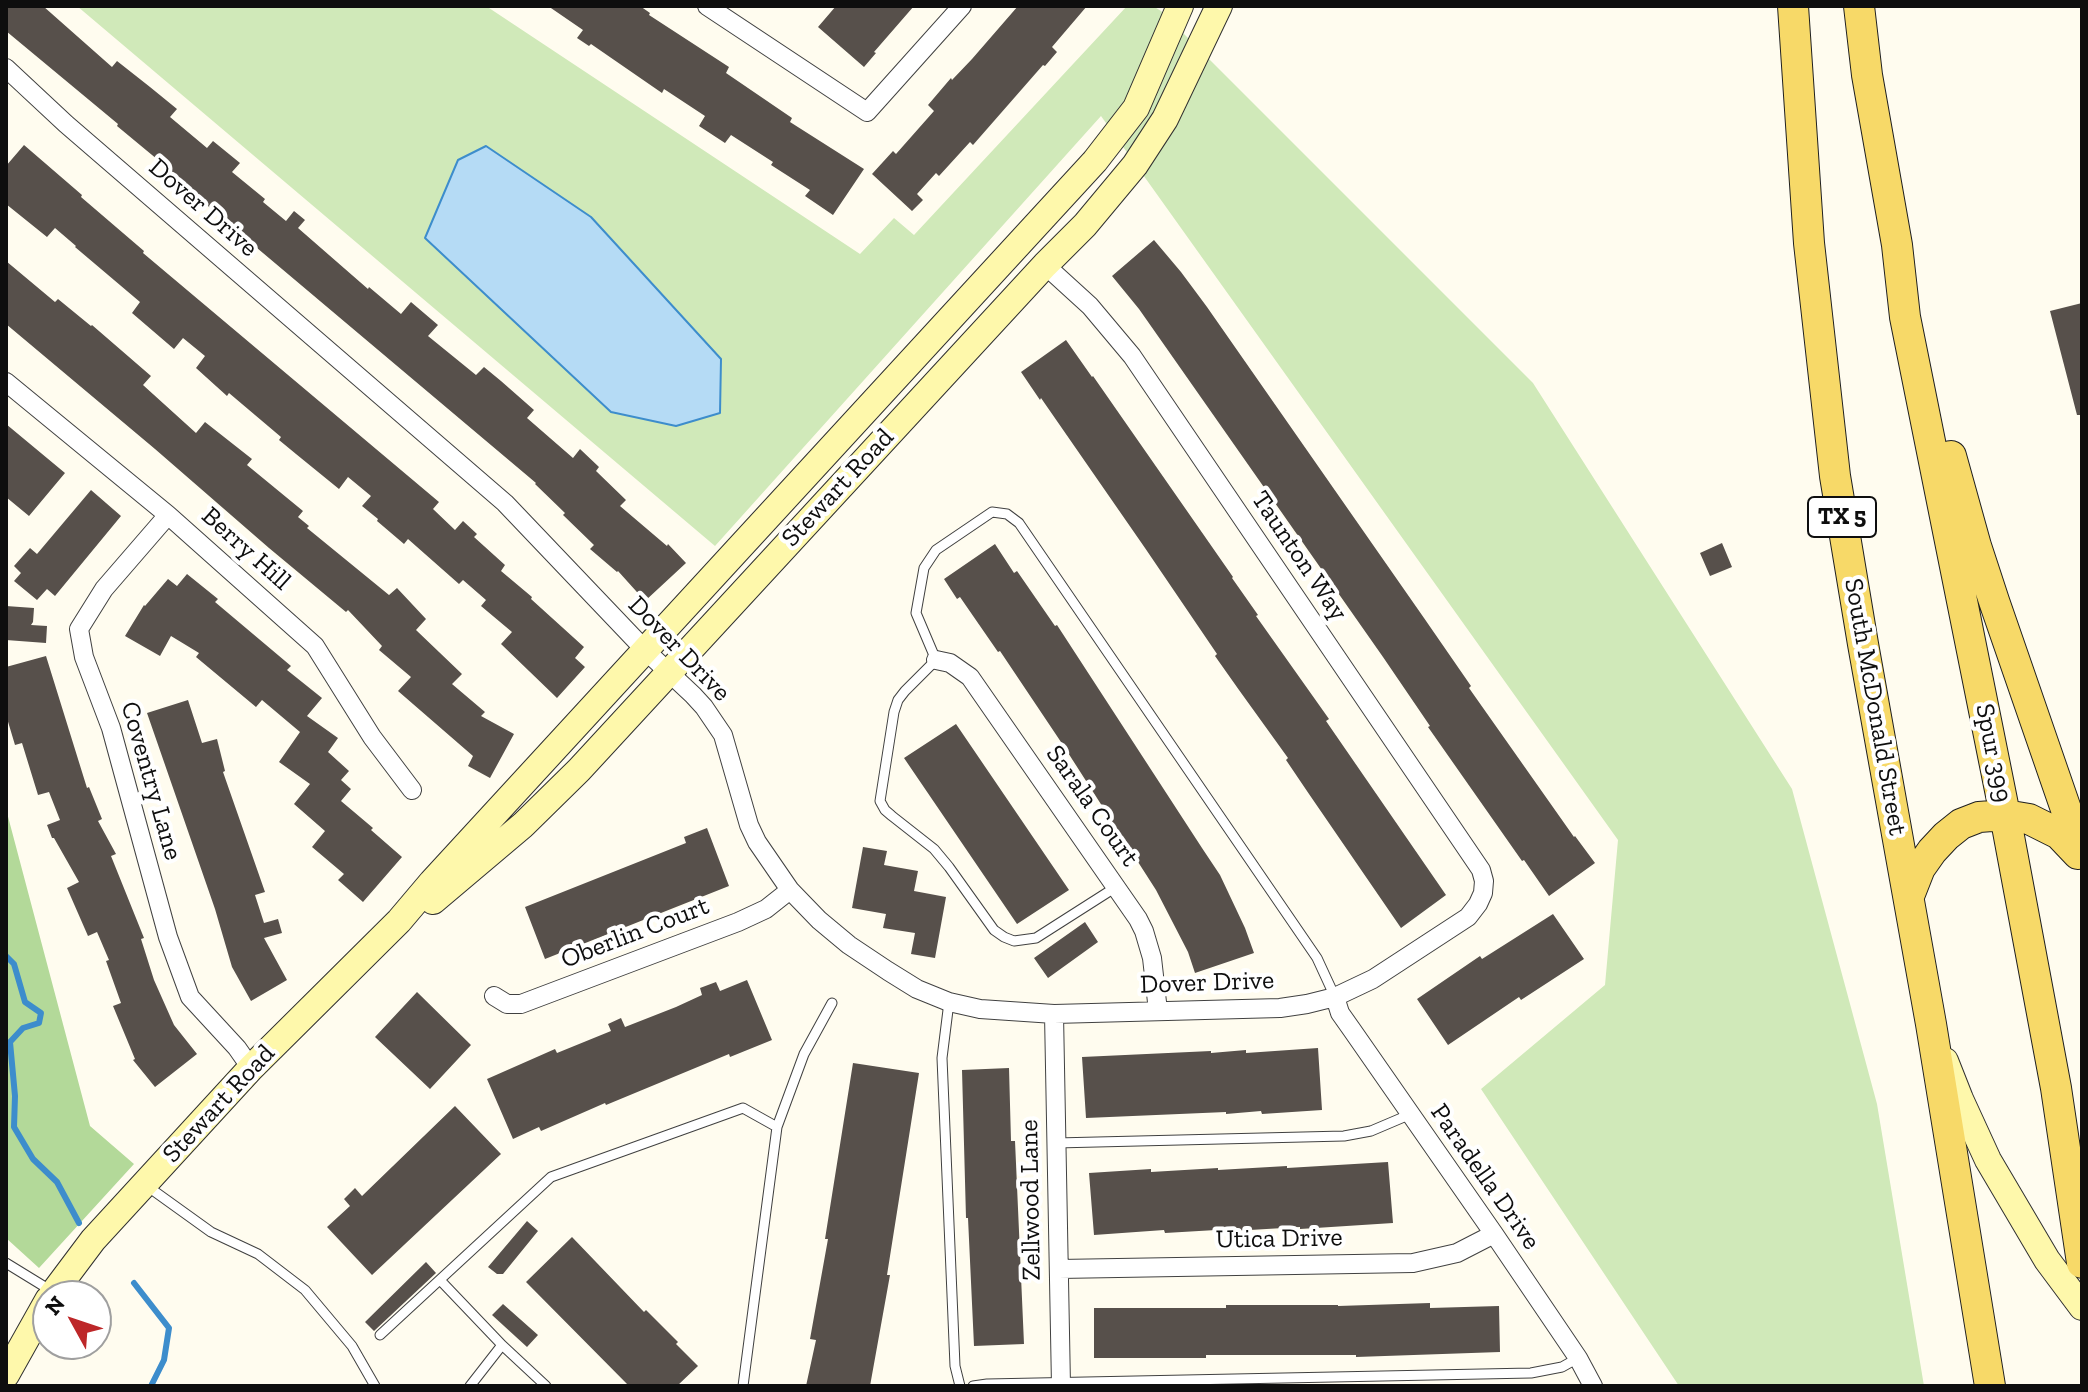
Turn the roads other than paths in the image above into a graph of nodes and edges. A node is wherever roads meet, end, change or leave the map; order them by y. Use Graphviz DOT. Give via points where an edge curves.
graph roads {
  1 [pos="707,6"];
  2 [pos="962,6"];
  3 [pos="1180,6"];
  4 [pos="1219,6"];
  5 [pos="1793,6"];
  6 [pos="1859,6"];
  7 [pos="6,68"];
  8 [pos="1897,245"];
  9 [pos="1045,265"];
  10 [pos="6,382"];
  11 [pos="168,515"];
  12 [pos="646,651"];
  13 [pos="936,660"];
  14 [pos="669,672"];
  15 [pos="412,790"];
  16 [pos="2005,815"];
  17 [pos="2082,851"];
  18 [pos="2082,858"];
  19 [pos="1116,887"];
  20 [pos="790,890"];
  21 [pos="1483,893"];
  22 [pos="1909,896"];
  23 [pos="399,921"];
  24 [pos="494,996"];
  25 [pos="1335,997"];
  26 [pos="949,1002"];
  27 [pos="832,1003"];
  28 [pos="1158,1011"];
  29 [pos="1054,1014"];
  30 [pos="1931,1024"];
  31 [pos="251,1068"];
  32 [pos="1411,1114"];
  33 [pos="777,1127"];
  34 [pos="1056,1143"];
  35 [pos="145,1184"];
  36 [pos="1494,1234"];
  37 [pos="6,1263"];
  38 [pos="2082,1263"];
  39 [pos="1059,1269"];
  40 [pos="63,1280"];
  41 [pos="440,1280"];
  42 [pos="32,1282"];
  43 [pos="2082,1307"];
  44 [pos="32,1327"];
  45 [pos="380,1335"];
  46 [pos="502,1345"];
  47 [pos="1578,1358"];
  48 [pos="6,1375"];
  49 [pos="1061,1385"];
  50 [pos="375,1386"];
  51 [pos="470,1386"];
  52 [pos="546,1386"];
  53 [pos="743,1386"];
  54 [pos="960,1386"];
  55 [pos="973,1386"];
  56 [pos="1593,1386"];
  57 [pos="1990,1386"];
  1 -- 2 [label="street" via="867,112"];
  3 -- 12 [label="street, Stewart Road" via="1136,108 1095,161"];
  4 -- 9 [label="street, Stewart Road" via="1165,119 1135,165"];
  5 -- 22 [label="main road, South McDonald Street / TX 5" via="1809,243 1835,476"];
  6 -- 8 [label="main road"];
  7 -- 12 [label="street, Dover Drive" via="505,503"];
  8 -- 16 [label="main road, Spur 399" via="1905,317"];
  8 -- 17 [label="main road" via="1976,546"];
  9 -- 14 [label="street, Stewart Road"];
  9 -- 21 [label="street, Taunton Way" via="1090,306 1132,356 1481,870"];
  10 -- 11 [label="street, Berry Hill"];
  11 -- 15 [label="street, Berry Hill" via="315,646"];
  11 -- 31 [label="street, Coventry Lane" via="104,589 79,629 190,997"];
  12 -- 14 [label="street, Dover Drive"];
  12 -- 23 [label="street, Stewart Road"];
  13 -- 19 [label="street, Sarala Court" via="970,677"];
  13 -- 19 [label="lane" via="898,700 880,792 885,810 934,849 994,930 1014,941 1036,938"];
  13 -- 25 [label="lane" via="916,613 924,568 936,550 992,512 1007,514 1019,523 1317,958"];
  14 -- 20 [label="street, Dover Drive" via="723,735 753,833"];
  14 -- 23 [label="street, Stewart Road" via="523,825 429,905"];
  16 -- 18 [label="main road" via="2047,826"];
  16 -- 22 [label="main road" via="1979,817 1946,836 1920,868"];
  16 -- 38 [label="main road, Spur 399" via="2056,1088"];
  19 -- 28 [label="street, Sarala Court" via="1144,931"];
  20 -- 24 [label="street, Oberlin Court" via="738,922 521,1004"];
  20 -- 26 [label="street, Dover Drive" via="849,945 917,989"];
  21 -- 25 [label="street, Dover Drive" via="1468,917 1373,979"];
  22 -- 30 [label="main road, South McDonald Street / TX 5"];
  23 -- 31 [label="street, Stewart Road"];
  25 -- 28 [label="street, Dover Drive" via="1280,1008"];
  25 -- 32 [label="street, Paradella Drive" via="1340,1013"];
  26 -- 29 [label="street, Dover Drive"];
  26 -- 54 [label="lane" via="942,1058"];
  27 -- 33 [label="lane" via="804,1054"];
  28 -- 29 [label="street, Dover Drive"];
  29 -- 34 [label="street, Zellwood Lane"];
  30 -- 43 [label="street, TX 5" via="1988,1160 2047,1260"];
  30 -- 57 [label="main road"];
  31 -- 35 [label="street, Stewart Road"];
  32 -- 34 [label="lane" via="1344,1136"];
  32 -- 36 [label="street, Paradella Drive"];
  33 -- 41 [label="lane" via="743,1108 551,1177"];
  33 -- 53 [label="lane"];
  34 -- 39 [label="street, Zellwood Lane"];
  35 -- 40 [label="street, Stewart Road"];
  35 -- 50 [label="lane" via="211,1232 258,1254 305,1290 352,1346"];
  36 -- 39 [label="street, Utica Drive" via="1457,1253 1413,1263"];
  36 -- 47 [label="street, Paradella Drive"];
  37 -- 42 [label="lane"];
  39 -- 49 [label="street, Zellwood Lane"];
  41 -- 45 [label="lane"];
  41 -- 46 [label="lane"];
  44 -- 48 [label="street, Stewart Road"];
  46 -- 51 [label="lane"];
  46 -- 52 [label="lane"];
  47 -- 49 [label="lane" via="1531,1373"];
  47 -- 56 [label="street, Paradella Drive"];
  49 -- 55 [label="lane"];
}
